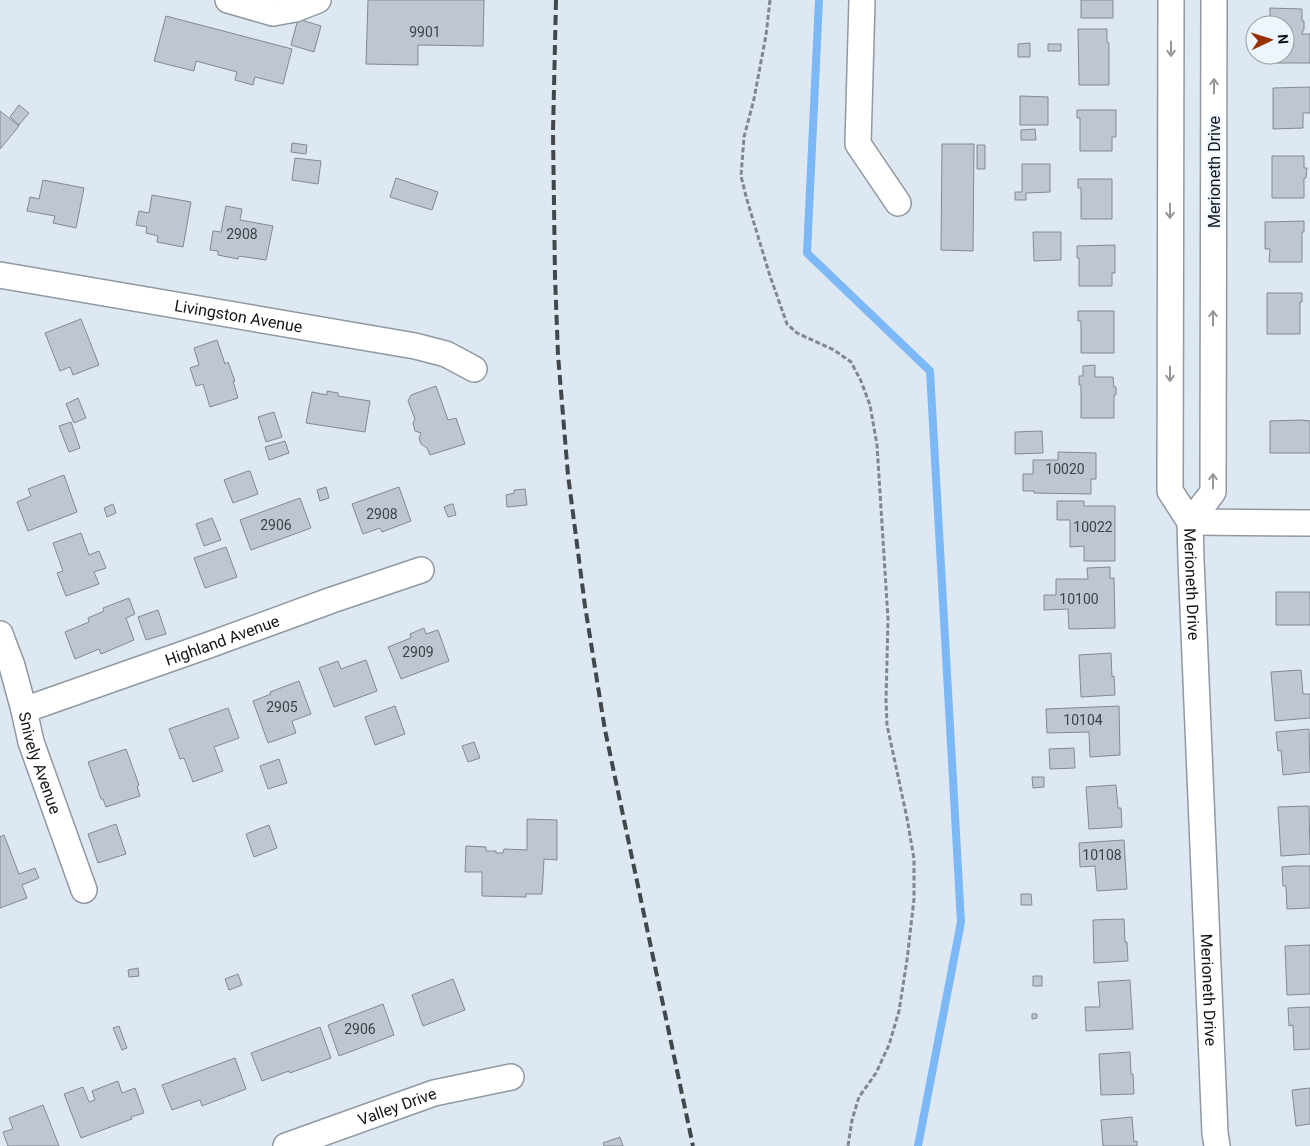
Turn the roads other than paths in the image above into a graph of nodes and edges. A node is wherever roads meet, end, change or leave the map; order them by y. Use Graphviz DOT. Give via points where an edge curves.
graph roads {
  1 [pos="228,0"];
  2 [pos="318,0"];
  3 [pos="862,0"];
  4 [pos="1171,0"];
  5 [pos="1214,0"];
  6 [pos="898,203"];
  7 [pos="0,275"];
  8 [pos="474,368"];
  9 [pos="1190,522"];
  10 [pos="1310,523"];
  11 [pos="421,570"];
  12 [pos="0,634"];
  13 [pos="24,710"];
  14 [pos="84,890"];
  15 [pos="511,1076"];
  16 [pos="286,1146"];
  17 [pos="1217,1146"];
  1 -- 2 [label="street" via="273,13"];
  3 -- 6 [label="street" via="858,144"];
  4 -- 9 [label="street, one-way" via="1170,491"];
  9 -- 5 [label="street, Merioneth Drive, one-way" via="1213,492"];
  7 -- 8 [label="street, Livingston Avenue" via="415,346 446,354"];
  9 -- 10 [label="street"];
  9 -- 17 [label="street, Merioneth Drive"];
  11 -- 13 [label="street, Highland Avenue"];
  12 -- 13 [label="street, Snively Avenue"];
  13 -- 14 [label="street, Snively Avenue" via="31,742"];
  15 -- 16 [label="street, Valley Drive" via="434,1093"];
}
